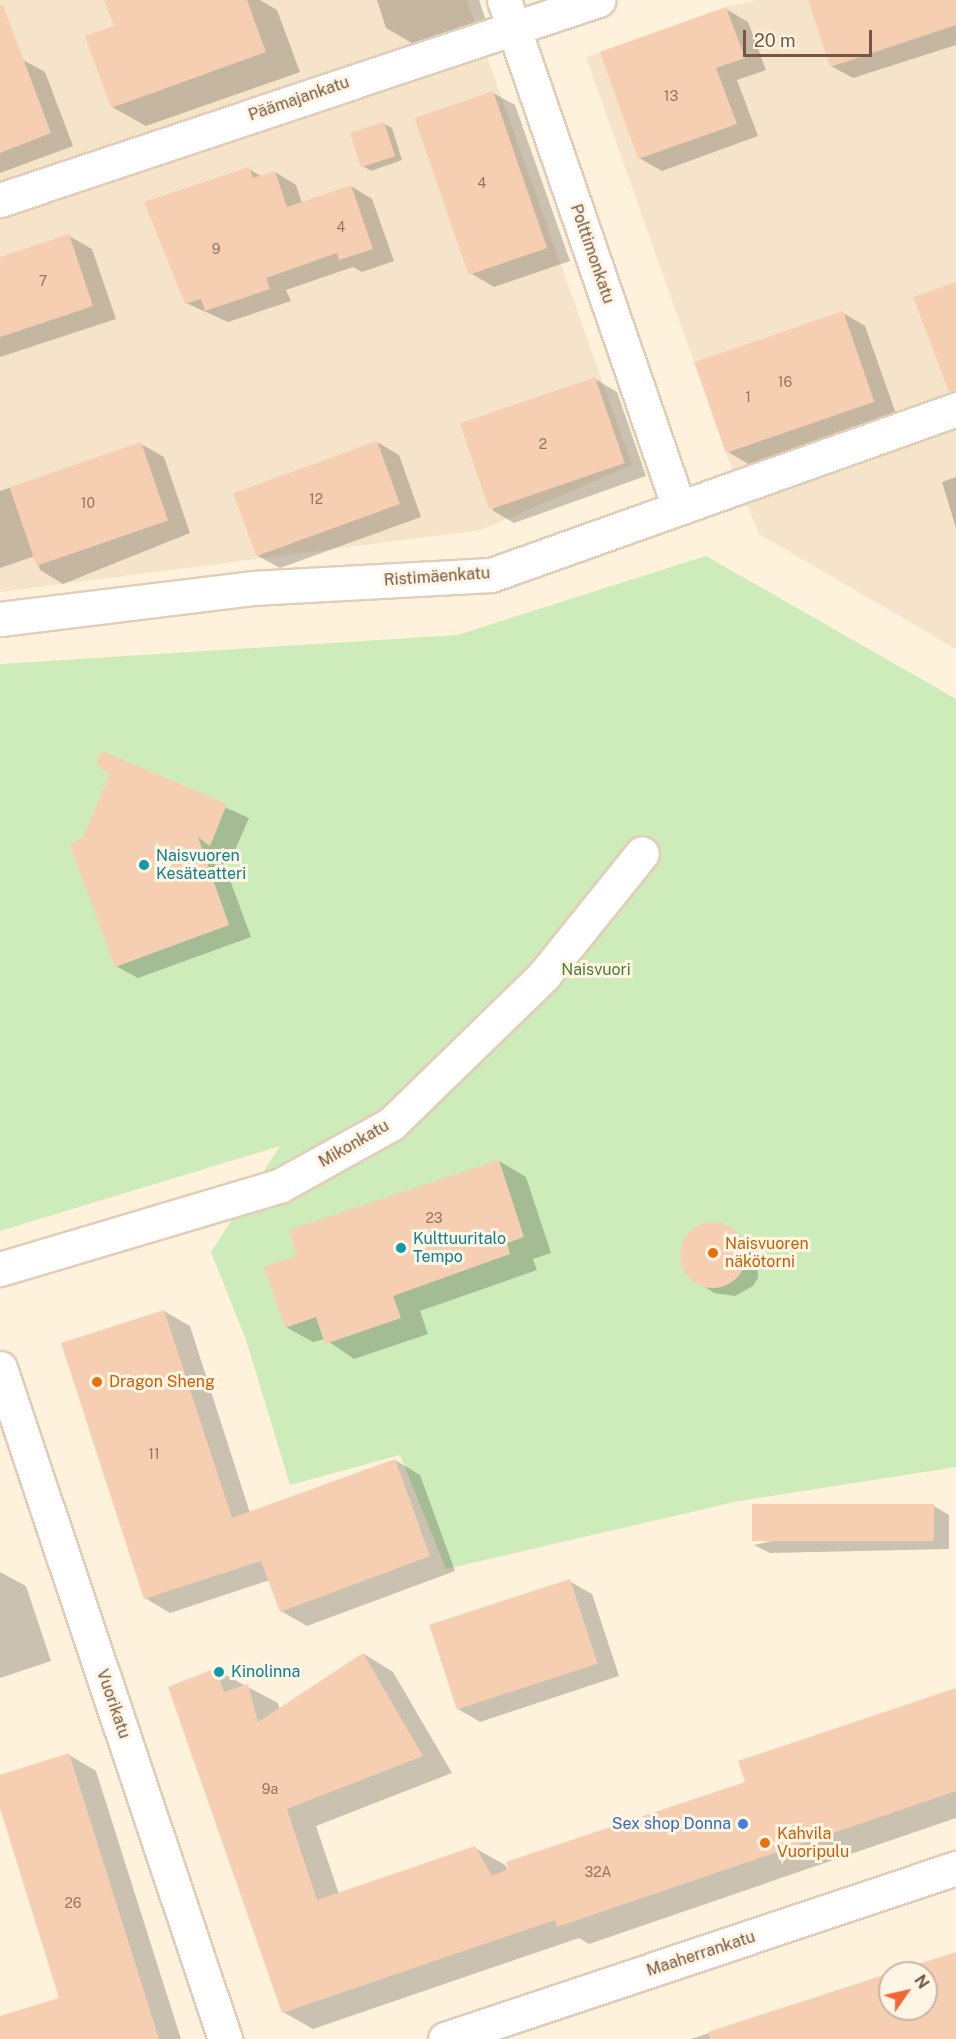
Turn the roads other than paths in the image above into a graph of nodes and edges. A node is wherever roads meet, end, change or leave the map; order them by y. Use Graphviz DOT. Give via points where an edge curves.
graph roads {
  1 [pos="598,0"];
  2 [pos="509,14"];
  3 [pos="0,200"];
  4 [pos="956,409"];
  5 [pos="679,508"];
  6 [pos="0,619"];
  7 [pos="642,853"];
  8 [pos="0,1269"];
  9 [pos="0,1368"];
  10 [pos="956,1868"];
  11 [pos="225,2039"];
  12 [pos="445,2039"];
  1 -- 2 [label="street, Päämajankatu"];
  2 -- 3 [label="street, Päämajankatu"];
  2 -- 5 [label="street, Polttimonkatu"];
  4 -- 5 [label="street, Ristimäenkatu"];
  5 -- 6 [label="street, Ristimäenkatu" via="491,575 252,588"];
  7 -- 8 [label="street, Mikonkatu" via="544,975 392,1124 281,1185"];
  9 -- 11 [label="street, Vuorikatu"];
  10 -- 12 [label="street, Maaherrankatu"];
}
